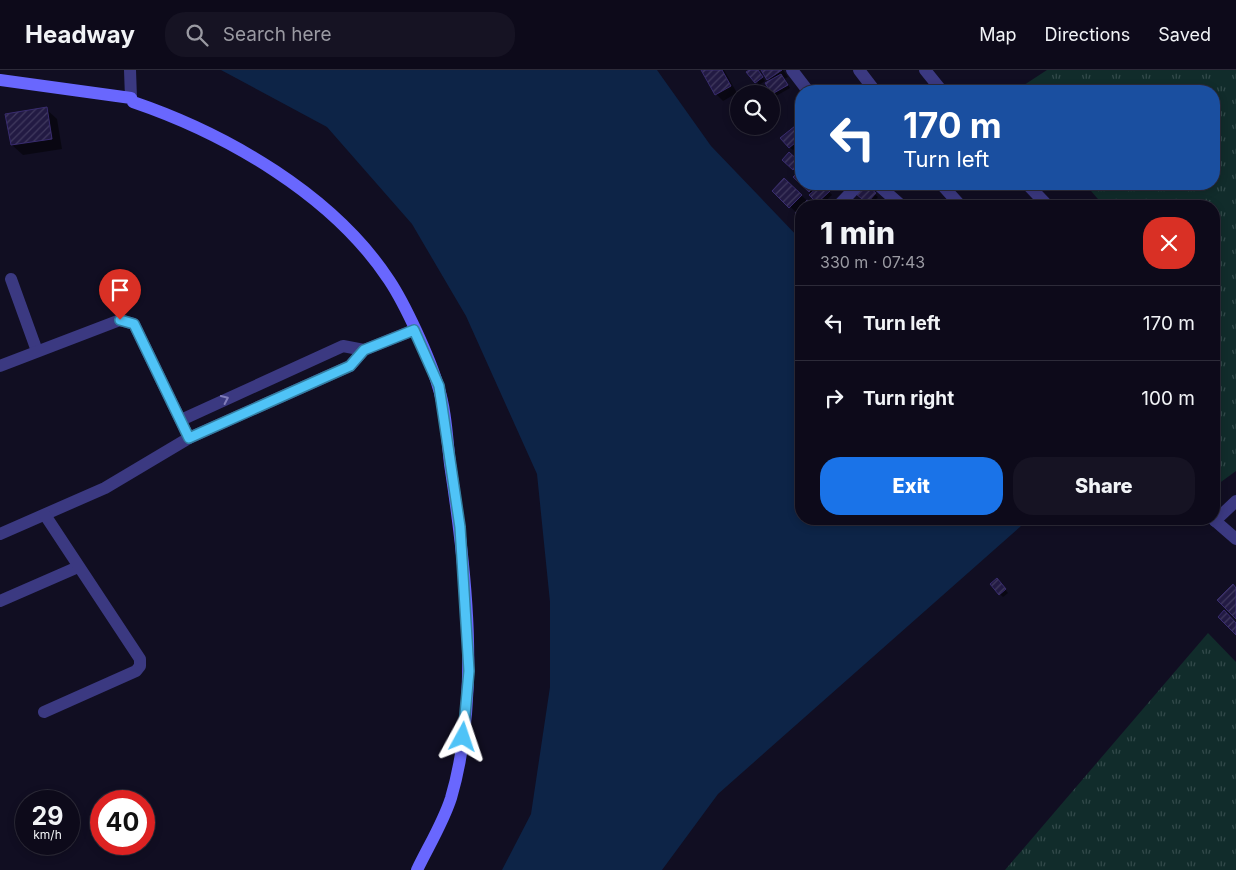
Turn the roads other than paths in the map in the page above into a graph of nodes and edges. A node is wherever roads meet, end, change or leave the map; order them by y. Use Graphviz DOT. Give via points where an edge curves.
graph roads {
  1 [pos="130,70"];
  2 [pos="792,70"];
  3 [pos="859,70"];
  4 [pos="925,70"];
  5 [pos="0,80"];
  6 [pos="803,85"];
  7 [pos="870,85"];
  8 [pos="937,85"];
  9 [pos="131,98"];
  10 [pos="853,190"];
  11 [pos="884,190"];
  12 [pos="947,190"];
  13 [pos="1033,190"];
  14 [pos="844,200"];
  15 [pos="895,200"];
  16 [pos="956,200"];
  17 [pos="1042,200"];
  18 [pos="11,279"];
  19 [pos="414,330"];
  20 [pos="364,350"];
  21 [pos="37,351"];
  22 [pos="0,366"];
  23 [pos="181,420"];
  24 [pos="189,438"];
  25 [pos="1236,501"];
  26 [pos="44,515"];
  27 [pos="1220,515"];
  28 [pos="1220,524"];
  29 [pos="0,534"];
  30 [pos="1234,534"];
  31 [pos="78,567"];
  32 [pos="0,601"];
  33 [pos="44,712"];
  34 [pos="417,870"];
  1 -- 9 [label="street"];
  2 -- 6 [label="street"];
  3 -- 7 [label="street"];
  4 -- 8 [label="street"];
  5 -- 9 [label="street"];
  9 -- 19 [label="street" via="132,102 212,134 305,193 356,238 390,281"];
  10 -- 14 [label="street"];
  11 -- 15 [label="street"];
  12 -- 16 [label="street"];
  13 -- 17 [label="street"];
  18 -- 21 [label="street"];
  19 -- 20 [label="street"];
  19 -- 34 [label="street" via="439,386 460,527 469,671 463,737 450,799"];
  23 -- 20 [label="street, one-way" via="343,346"];
  20 -- 24 [label="street" via="350,366"];
  21 -- 22 [label="street"];
  21 -- 23 [label="street" via="120,320 134,324"];
  23 -- 24 [label="street"];
  24 -- 26 [label="street" via="105,488"];
  25 -- 27 [label="street"];
  26 -- 29 [label="street"];
  26 -- 31 [label="street"];
  28 -- 30 [label="street"];
  31 -- 32 [label="street"];
  31 -- 33 [label="street" via="140,659 140,666 136,671"];
}
